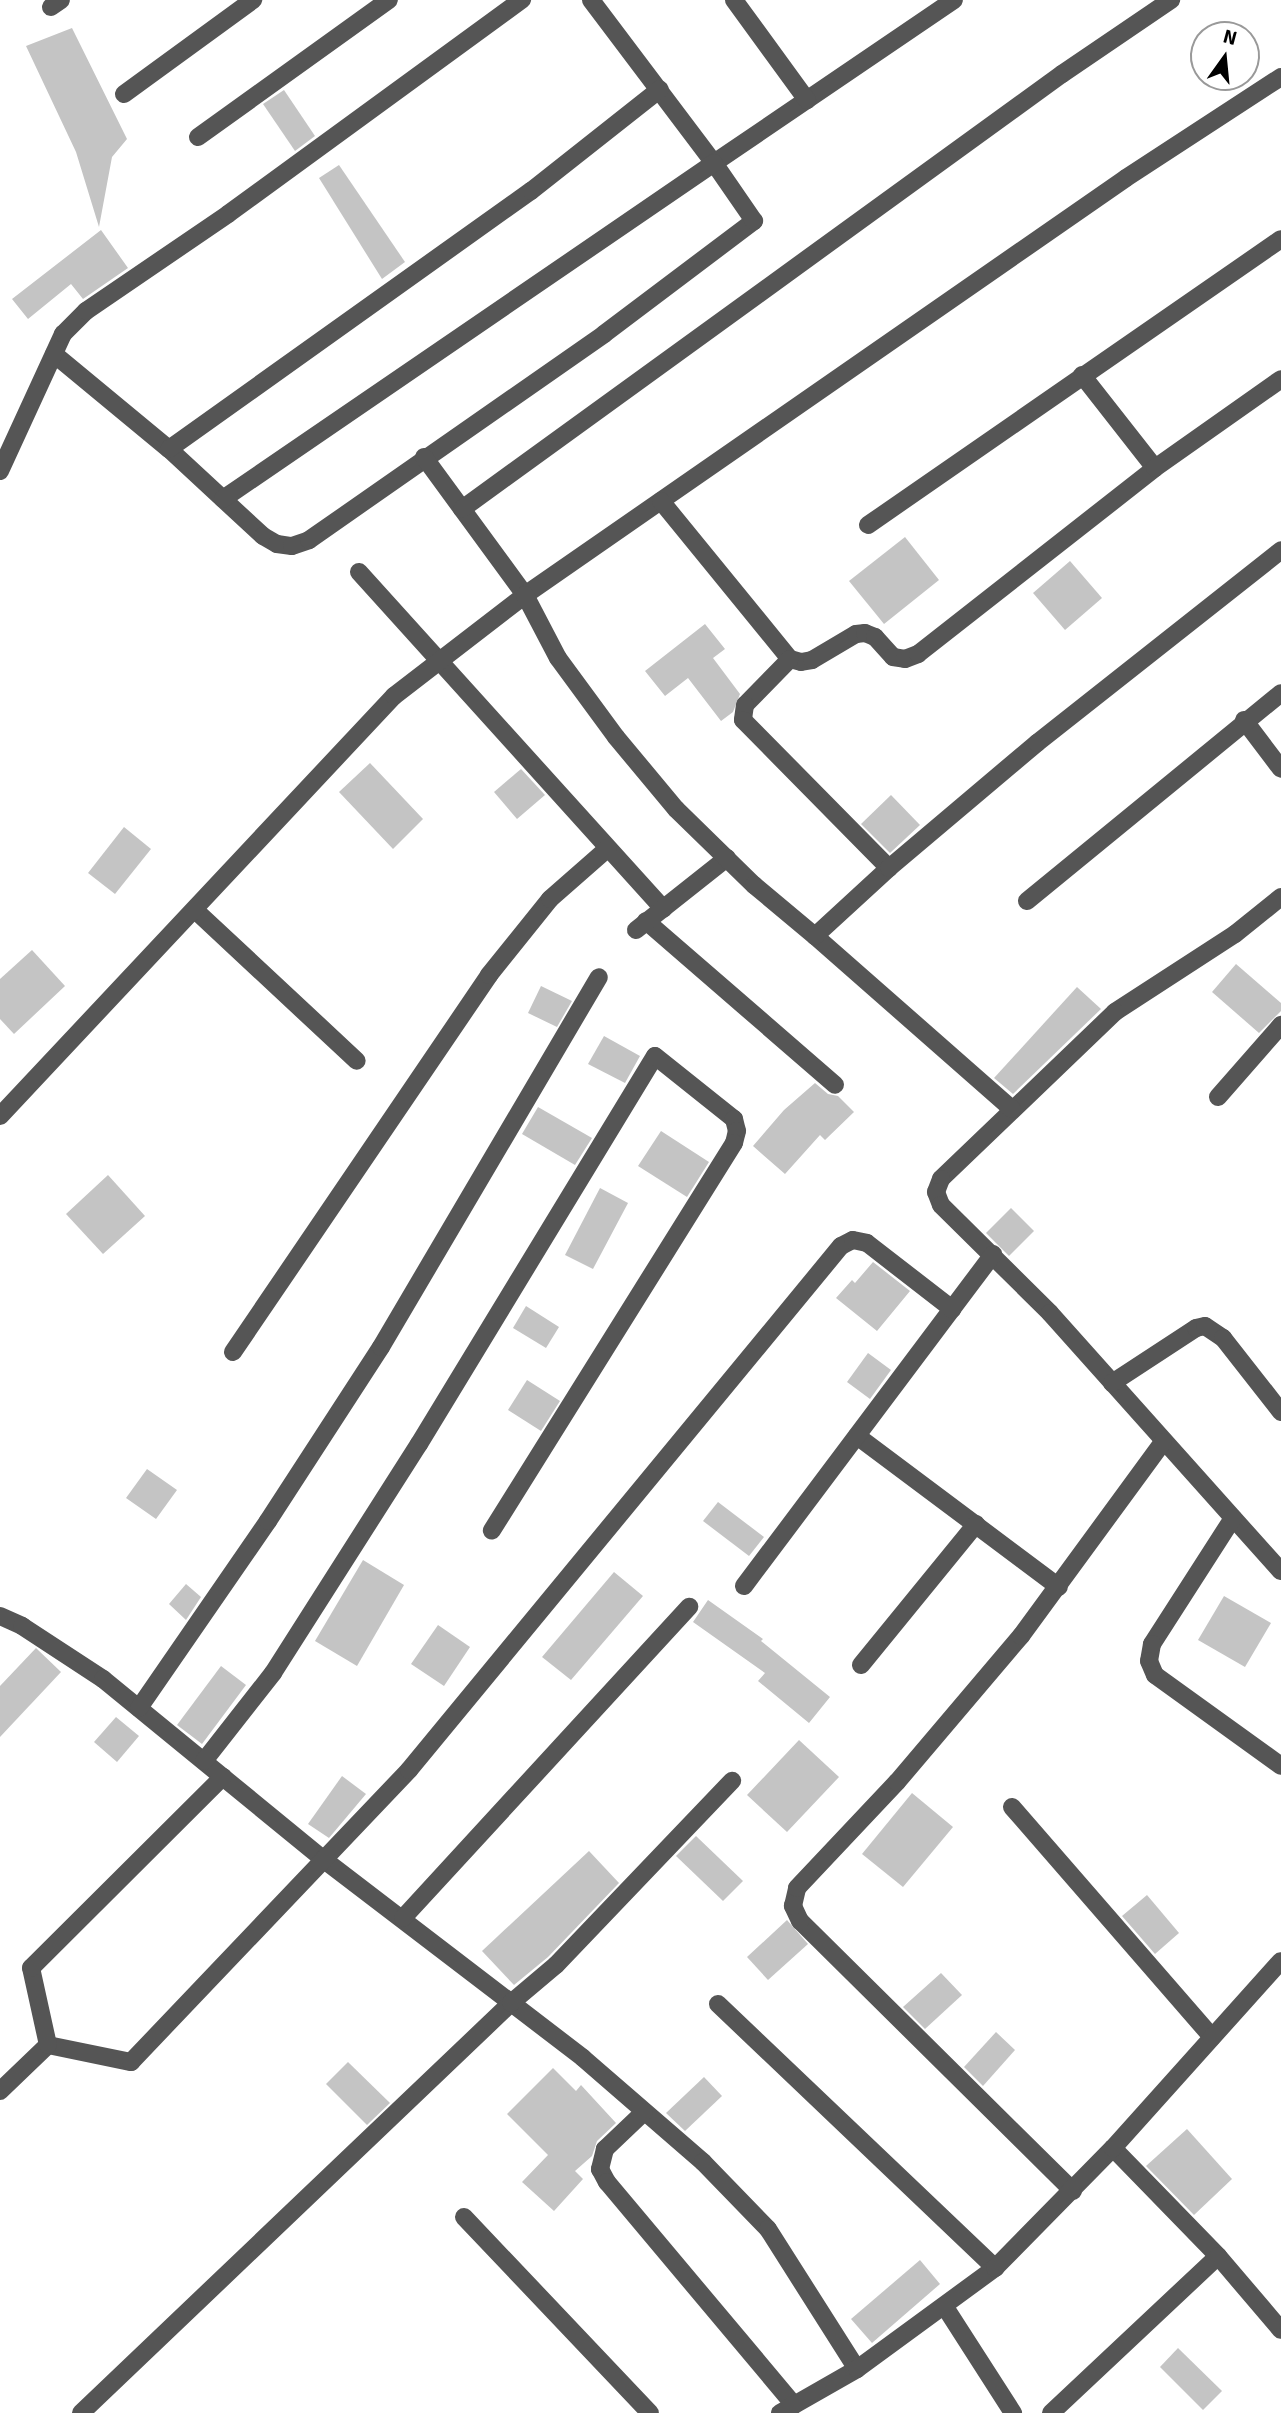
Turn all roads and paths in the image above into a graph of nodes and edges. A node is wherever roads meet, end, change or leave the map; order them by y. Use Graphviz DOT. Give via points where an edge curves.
graph roads {
  1 [pos="253,0"];
  2 [pos="388,0"];
  3 [pos="522,0"];
  4 [pos="591,0"];
  5 [pos="734,0"];
  6 [pos="954,0"];
  7 [pos="1171,0"];
  8 [pos="1281,77"];
  9 [pos="660,89"];
  10 [pos="124,94"];
  11 [pos="807,100"];
  12 [pos="198,137"];
  13 [pos="714,163"];
  14 [pos="1281,239"];
  15 [pos="54,354"];
  16 [pos="1082,375"];
  17 [pos="1281,379"];
  18 [pos="169,449"];
  19 [pos="424,457"];
  20 [pos="1155,468"];
  21 [pos="0,471"];
  22 [pos="223,499"];
  23 [pos="661,501"];
  24 [pos="462,509"];
  25 [pos="868,525"];
  26 [pos="1281,550"];
  27 [pos="359,572"];
  28 [pos="525,595"];
  29 [pos="790,659"];
  30 [pos="438,660"];
  31 [pos="1281,693"];
  32 [pos="1244,720"];
  33 [pos="1281,769"];
  34 [pos="608,848"];
  35 [pos="727,858"];
  36 [pos="889,868"];
  37 [pos="1281,897"];
  38 [pos="1027,901"];
  39 [pos="663,909"];
  40 [pos="195,910"];
  41 [pos="815,936"];
  42 [pos="600,977"];
  43 [pos="1281,1025"];
  44 [pos="357,1061"];
  45 [pos="835,1084"];
  46 [pos="1218,1097"];
  47 [pos="1012,1109"];
  48 [pos="0,1116"];
  49 [pos="993,1254"];
  50 [pos="952,1309"];
  51 [pos="233,1352"];
  52 [pos="1112,1384"];
  53 [pos="1281,1412"];
  54 [pos="857,1436"];
  55 [pos="1163,1442"];
  56 [pos="1233,1518"];
  57 [pos="976,1524"];
  58 [pos="492,1531"];
  59 [pos="1281,1572"];
  60 [pos="744,1586"];
  61 [pos="1059,1587"];
  62 [pos="689,1607"];
  63 [pos="0,1616"];
  64 [pos="860,1665"];
  65 [pos="139,1708"];
  66 [pos="204,1762"];
  67 [pos="1281,1766"];
  68 [pos="223,1777"];
  69 [pos="732,1781"];
  70 [pos="1012,1807"];
  71 [pos="323,1859"];
  72 [pos="403,1918"];
  73 [pos="1280,1965"];
  74 [pos="511,2003"];
  75 [pos="718,2004"];
  76 [pos="1212,2037"];
  77 [pos="48,2045"];
  78 [pos="0,2091"];
  79 [pos="644,2112"];
  80 [pos="1113,2148"];
  81 [pos="1073,2190"];
  82 [pos="464,2217"];
  83 [pos="1218,2256"];
  84 [pos="995,2268"];
  85 [pos="945,2307"];
  86 [pos="1281,2330"];
  87 [pos="857,2369"];
  88 [pos="787,2409"];
  89 [pos="81,2413"];
  90 [pos="650,2413"];
  91 [pos="1013,2413"];
  92 [pos="1051,2413"];
  1 -- 10 [label="street"];
  2 -- 12 [label="street"];
  3 -- 15 [label="street" via="86,311 64,334"];
  4 -- 9 [label="street"];
  5 -- 11 [label="street"];
  6 -- 11 [label="street"];
  7 -- 24 [label="street"];
  8 -- 23 [label="street" via="1126,178"];
  9 -- 13 [label="street"];
  9 -- 18 [label="street" via="531,191"];
  11 -- 13 [label="street"];
  13 -- 19 [label="street" via="754,221 604,334"];
  13 -- 22 [label="street"];
  14 -- 16 [label="street"];
  15 -- 18 [label="street"];
  15 -- 21 [label="street"];
  16 -- 20 [label="street"];
  16 -- 25 [label="street"];
  17 -- 20 [label="street"];
  18 -- 22 [label="street"];
  19 -- 22 [label="street" via="309,540 292,546 263,537"];
  19 -- 24 [label="street"];
  20 -- 29 [label="street" via="918,654 893,657 865,633 812,660"];
  23 -- 28 [label="street"];
  23 -- 29 [label="street"];
  24 -- 28 [label="street"];
  26 -- 36 [label="street" via="1037,743"];
  27 -- 30 [label="street"];
  28 -- 30 [label="street"];
  28 -- 35 [label="street" via="558,658 616,737 676,809"];
  29 -- 36 [label="street" via="745,705 743,720"];
  30 -- 34 [label="street"];
  30 -- 40 [label="street" via="358,733"];
  31 -- 32 [label="street"];
  32 -- 33 [label="street"];
  32 -- 38 [label="street"];
  34 -- 39 [label="street"];
  34 -- 51 [label="street" via="550,899 489,975"];
  35 -- 39 [label="street"];
  35 -- 41 [label="street"];
  36 -- 41 [label="street"];
  37 -- 47 [label="street" via="1235,934 1115,1012"];
  39 -- 45 [label="street" via="641,926"];
  40 -- 44 [label="street"];
  40 -- 48 [label="street"];
  41 -- 47 [label="street"];
  42 -- 65 [label="street" via="381,1347"];
  43 -- 46 [label="street"];
  47 -- 49 [label="street" via="941,1179 936,1192 942,1205"];
  49 -- 50 [label="street"];
  49 -- 52 [label="street"];
  50 -- 54 [label="street"];
  50 -- 71 [label="street" via="867,1242 853,1240 841,1246 410,1770"];
  52 -- 53 [label="street" via="1205,1326 1223,1338"];
  52 -- 55 [label="street"];
  54 -- 57 [label="street"];
  54 -- 60 [label="street"];
  55 -- 56 [label="street"];
  55 -- 61 [label="street"];
  56 -- 59 [label="street"];
  56 -- 67 [label="street" via="1152,1644 1149,1661 1155,1675"];
  57 -- 61 [label="street"];
  57 -- 64 [label="street"];
  58 -- 66 [label="street" via="734,1143 734,1119 655,1056 419,1444 273,1673"];
  61 -- 81 [label="street" via="973,1695 797,1888 793,1906 800,1921"];
  62 -- 72 [label="street"];
  63 -- 65 [label="street" via="103,1679"];
  65 -- 66 [label="street"];
  66 -- 68 [label="street"];
  68 -- 71 [label="street"];
  68 -- 77 [label="street" via="31,1968"];
  69 -- 74 [label="street" via="556,1965"];
  70 -- 76 [label="street"];
  71 -- 72 [label="street"];
  71 -- 77 [label="street" via="131,2062"];
  72 -- 74 [label="street"];
  73 -- 76 [label="street"];
  74 -- 79 [label="street"];
  74 -- 89 [label="street"];
  75 -- 84 [label="street"];
  76 -- 80 [label="street"];
  77 -- 78 [label="street"];
  79 -- 87 [label="street" via="703,2162 768,2230"];
  79 -- 88 [label="street" via="605,2149 600,2169"];
  80 -- 81 [label="street"];
  80 -- 83 [label="street"];
  81 -- 84 [label="street"];
  82 -- 90 [label="street"];
  83 -- 86 [label="street"];
  83 -- 92 [label="street"];
  84 -- 85 [label="street"];
  85 -- 87 [label="street"];
  85 -- 91 [label="street"];
  87 -- 88 [label="street"];
}
